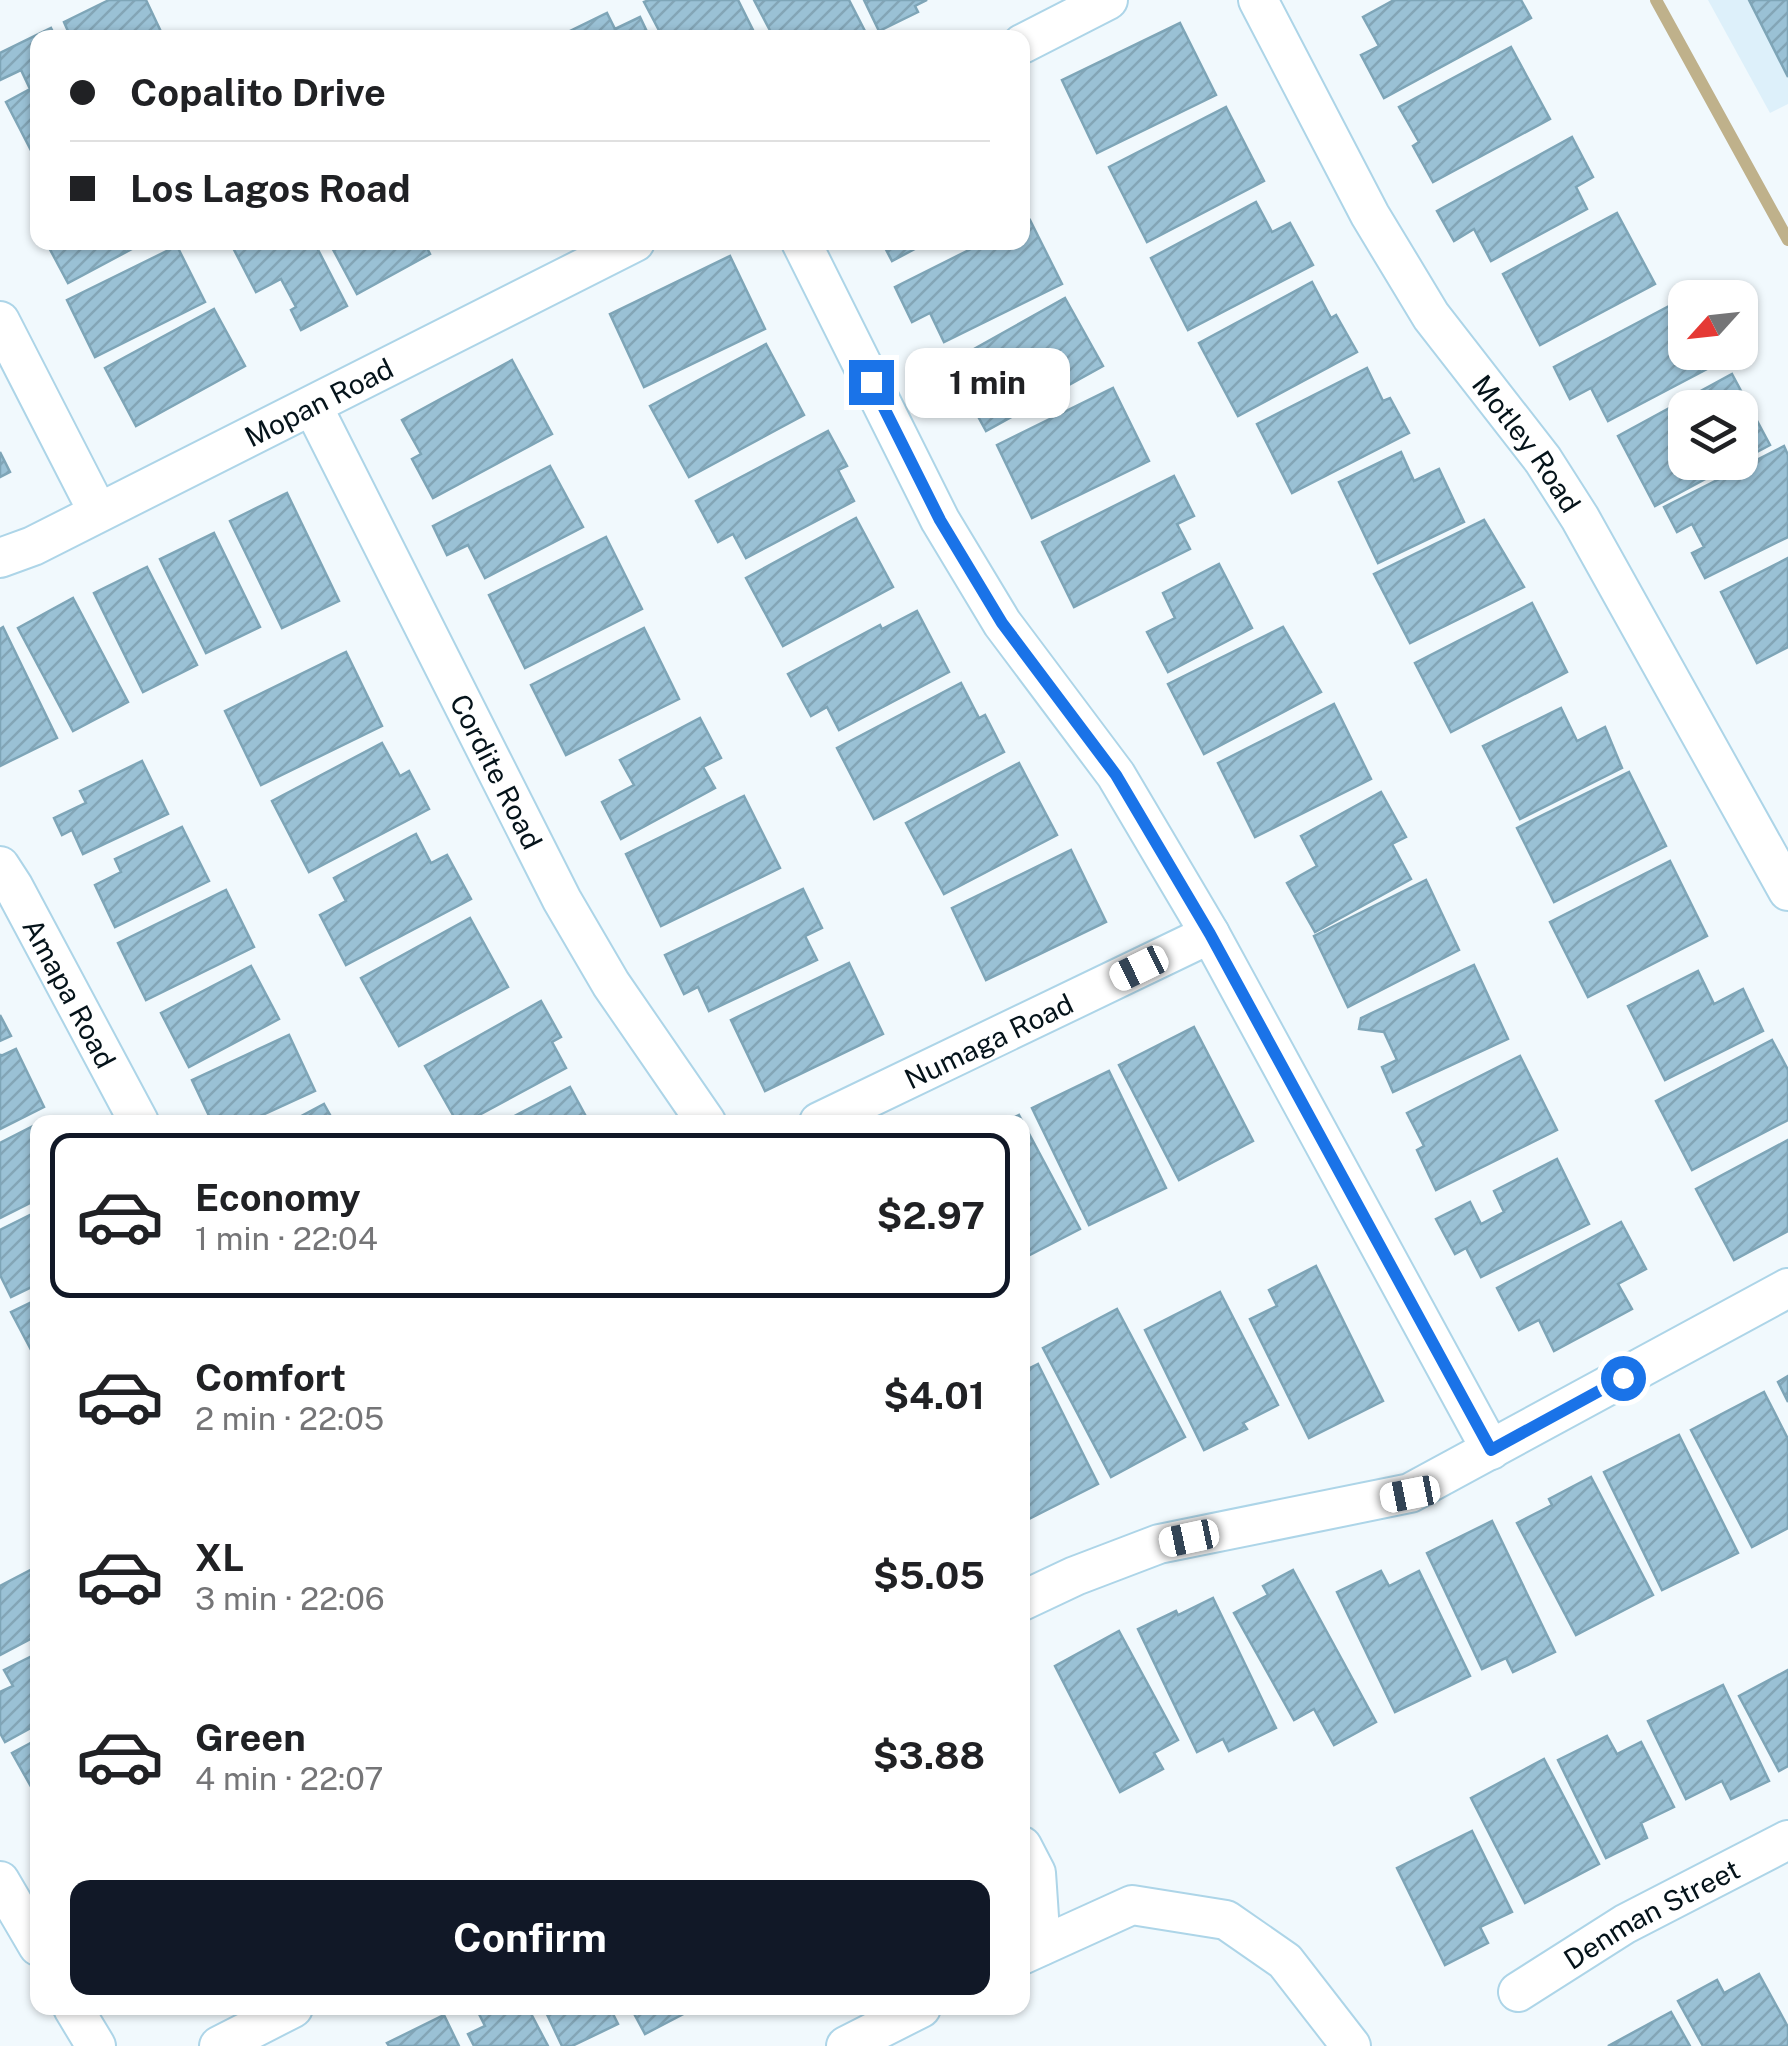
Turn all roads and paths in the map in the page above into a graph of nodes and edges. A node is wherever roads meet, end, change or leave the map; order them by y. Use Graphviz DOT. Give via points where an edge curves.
graph roads {
  1 [pos="1108,0"];
  2 [pos="1258,0"];
  3 [pos="1030,40"];
  4 [pos="619,250"];
  5 [pos="805,250"];
  6 [pos="0,321"];
  7 [pos="312,406"];
  8 [pos="98,512"];
  9 [pos="0,558"];
  10 [pos="0,866"];
  11 [pos="1788,892"];
  12 [pos="1210,934"];
  13 [pos="135,1115"];
  14 [pos="701,1115"];
  15 [pos="834,1115"];
  16 [pos="1788,1288"];
  17 [pos="1491,1450"];
  18 [pos="1030,1597"];
  19 [pos="1782,1856"];
  20 [pos="1030,1861"];
  21 [pos="0,1881"];
  22 [pos="30,1932"];
  23 [pos="1030,1934"];
  24 [pos="1030,1944"];
  25 [pos="1518,1992"];
  26 [pos="77,2015"];
  27 [pos="280,2015"];
  28 [pos="907,2015"];
  29 [pos="96,2046"];
  30 [pos="219,2046"];
  31 [pos="846,2046"];
  32 [pos="1352,2046"];
  1 -- 3 [label="street"];
  2 -- 11 [label="street, Motley Road" via="1370,215 1431,316 1580,518"];
  4 -- 7 [label="street, Mopan Road"];
  5 -- 12 [label="street" via="940,520 1002,623 1116,775"];
  6 -- 8 [label="street"];
  7 -- 8 [label="street, Mopan Road"];
  7 -- 14 [label="street, Cordite Road" via="562,900 610,984"];
  8 -- 9 [label="street, Mopan Road"];
  10 -- 13 [label="street, Amapa Road"];
  12 -- 15 [label="street, Numaga Road"];
  12 -- 17 [label="street"];
  16 -- 17 [label="street"];
  17 -- 18 [label="street" via="1410,1494 1159,1544"];
  19 -- 25 [label="street, Denman Street" via="1625,1924"];
  20 -- 23 [label="street" via="1036,1873"];
  21 -- 22 [label="street"];
  24 -- 32 [label="street" via="1132,1905 1226,1920 1285,1961"];
  26 -- 29 [label="street"];
  27 -- 30 [label="street"];
  28 -- 31 [label="street"];
}
